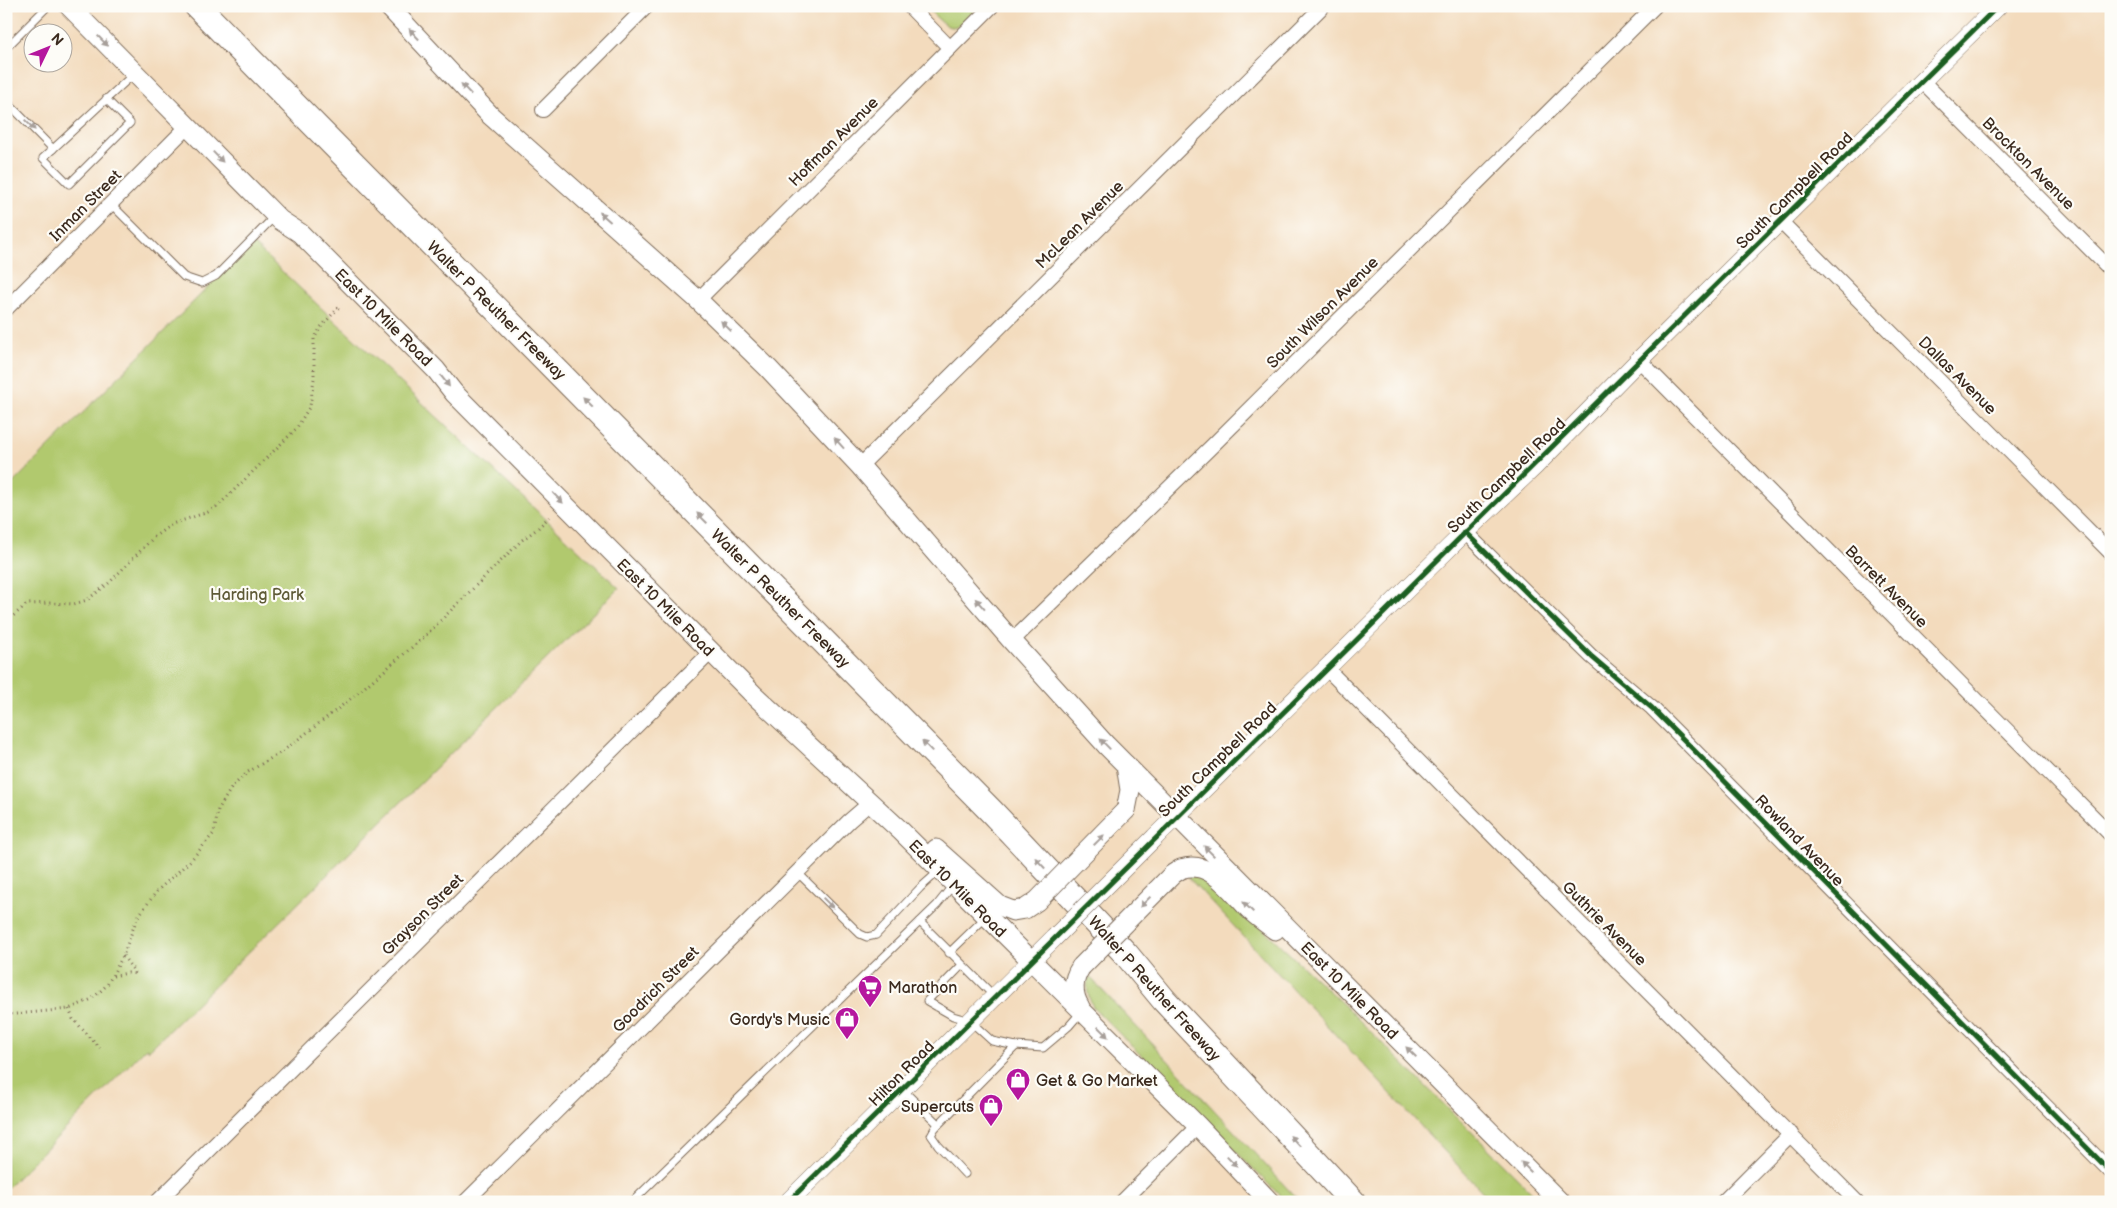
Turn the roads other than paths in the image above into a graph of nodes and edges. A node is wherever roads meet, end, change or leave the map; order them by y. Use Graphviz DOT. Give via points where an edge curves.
graph roads {
  1 [pos="48,6"];
  2 [pos="69,6"];
  3 [pos="197,6"];
  4 [pos="388,6"];
  5 [pos="647,6"];
  6 [pos="909,6"];
  7 [pos="992,6"];
  8 [pos="1323,6"];
  9 [pos="1655,6"];
  10 [pos="1998,6"];
  11 [pos="6,48"];
  12 [pos="950,48"];
  13 [pos="135,72"];
  14 [pos="1922,81"];
  15 [pos="106,99"];
  16 [pos="6,101"];
  17 [pos="543,110"];
  18 [pos="188,126"];
  19 [pos="53,149"];
  20 [pos="111,204"];
  21 [pos="275,216"];
  22 [pos="1780,221"];
  23 [pos="2111,270"];
  24 [pos="698,300"];
  25 [pos="6,309"];
  26 [pos="1639,360"];
  27 [pos="860,466"];
  28 [pos="1465,532"];
  29 [pos="2111,554"];
  30 [pos="1012,641"];
  31 [pos="712,651"];
  32 [pos="1327,669"];
  33 [pos="1126,765"];
  34 [pos="871,802"];
  35 [pos="1176,817"];
  36 [pos="2111,835"];
  37 [pos="940,870"];
  38 [pos="797,872"];
  39 [pos="959,879"];
  40 [pos="986,916"];
  41 [pos="920,922"];
  42 [pos="950,953"];
  43 [pos="1031,961"];
  44 [pos="962,965"];
  45 [pos="1353,994"];
  46 [pos="994,997"];
  47 [pos="1083,1011"];
  48 [pos="970,1021"];
  49 [pos="1016,1046"];
  50 [pos="902,1089"];
  51 [pos="938,1124"];
  52 [pos="1198,1126"];
  53 [pos="1791,1134"];
  54 [pos="1314,1160"];
  55 [pos="2111,1172"];
  56 [pos="965,1174"];
  57 [pos="157,1202"];
  58 [pos="465,1202"];
  59 [pos="632,1202"];
  60 [pos="788,1202"];
  61 [pos="1122,1202"];
  62 [pos="1270,1202"];
  63 [pos="1352,1202"];
  64 [pos="1363,1202"];
  65 [pos="1560,1202"];
  66 [pos="1723,1202"];
  67 [pos="1857,1202"];
  1 -- 11 [label="lane"];
  2 -- 13 [label="main road, East 10 Mile Road, one-way"];
  54 -- 3 [label="highway, Walter P Reuther Freeway, one-way" via="991,811"];
  24 -- 4 [label="main road, East 10 Mile Road, one-way" via="491,116"];
  5 -- 17 [label="street"];
  6 -- 12 [label="street"];
  7 -- 12 [label="street, Hoffman Avenue"];
  8 -- 27 [label="street, McLean Avenue"];
  9 -- 30 [label="street, South Wilson Avenue"];
  10 -- 14 [label="street, South Campbell Road"];
  12 -- 24 [label="street, Hoffman Avenue"];
  13 -- 15 [label="lane"];
  13 -- 18 [label="main road, East 10 Mile Road"];
  14 -- 22 [label="street, South Campbell Road"];
  14 -- 23 [label="street, Brockton Avenue"];
  15 -- 19 [label="lane"];
  15 -- 19 [label="lane" via="130,123 69,184 43,158"];
  16 -- 19 [label="lane, one-way"];
  18 -- 20 [label="street, Inman Street"];
  18 -- 21 [label="main road, East 10 Mile Road, one-way"];
  20 -- 21 [label="lane" via="184,278 202,283 216,276"];
  20 -- 25 [label="street, Inman Street"];
  21 -- 31 [label="main road, East 10 Mile Road, one-way" via="300,233 647,589"];
  22 -- 26 [label="street, South Campbell Road"];
  22 -- 29 [label="street, Dallas Avenue"];
  27 -- 24 [label="main road, East 10 Mile Road, one-way" via="768,368"];
  26 -- 28 [label="street, South Campbell Road"];
  26 -- 36 [label="street, Barrett Avenue"];
  30 -- 27 [label="main road, East 10 Mile Road, one-way"];
  28 -- 32 [label="street, South Campbell Road"];
  28 -- 55 [label="street, Rowland Avenue" via="1592,657 1652,708"];
  33 -- 30 [label="main road, East 10 Mile Road, one-way"];
  31 -- 34 [label="main road, East 10 Mile Road" via="753,694"];
  31 -- 57 [label="street, Grayson Street"];
  32 -- 35 [label="street, South Campbell Road"];
  32 -- 53 [label="street, Guthrie Avenue"];
  33 -- 35 [label="main road, East 10 Mile Road"];
  39 -- 33 [label="main road, one-way, bridge" via="1000,906 1013,910 1037,901 1126,810 1130,790"];
  34 -- 37 [label="main road, East 10 Mile Road"];
  34 -- 38 [label="street, Goodrich Street"];
  34 -- 39 [label="main road" via="940,852"];
  35 -- 43 [label="street, South Campbell Road, bridge"];
  45 -- 35 [label="main road, East 10 Mile Road, one-way"];
  38 -- 37 [label="lane, one-way" via="860,934 867,937 876,935"];
  37 -- 39 [label="main road, East 10 Mile Road"];
  38 -- 58 [label="street, Goodrich Street"];
  39 -- 40 [label="main road, East 10 Mile Road"];
  39 -- 41 [label="lane"];
  40 -- 42 [label="lane"];
  40 -- 43 [label="main road, East 10 Mile Road"];
  41 -- 42 [label="lane"];
  41 -- 59 [label="lane"];
  42 -- 44 [label="lane"];
  43 -- 46 [label="street, Hilton Road"];
  43 -- 47 [label="main road, East 10 Mile Road"];
  44 -- 46 [label="lane"];
  44 -- 48 [label="lane" via="926,1001"];
  45 -- 47 [label="main road, one-way, bridge" via="1253,912 1214,875 1197,867 1181,869 1166,881 1081,967 1075,980 1074,994"];
  65 -- 45 [label="main road, East 10 Mile Road, one-way"];
  46 -- 48 [label="street, Hilton Road"];
  47 -- 49 [label="lane" via="1043,1048"];
  47 -- 52 [label="main road, East 10 Mile Road, one-way"];
  48 -- 49 [label="lane" via="992,1041"];
  48 -- 50 [label="street, Hilton Road"];
  49 -- 51 [label="lane"];
  50 -- 51 [label="lane"];
  50 -- 60 [label="street, Hilton Road"];
  51 -- 56 [label="lane" via="931,1135"];
  52 -- 61 [label="street"];
  52 -- 62 [label="main road, East 10 Mile Road, one-way"];
  53 -- 66 [label="street"];
  53 -- 67 [label="street, Guthrie Avenue"];
  54 -- 63 [label="highway, Walter P Reuther Freeway"];
  54 -- 64 [label="highway"];
}
